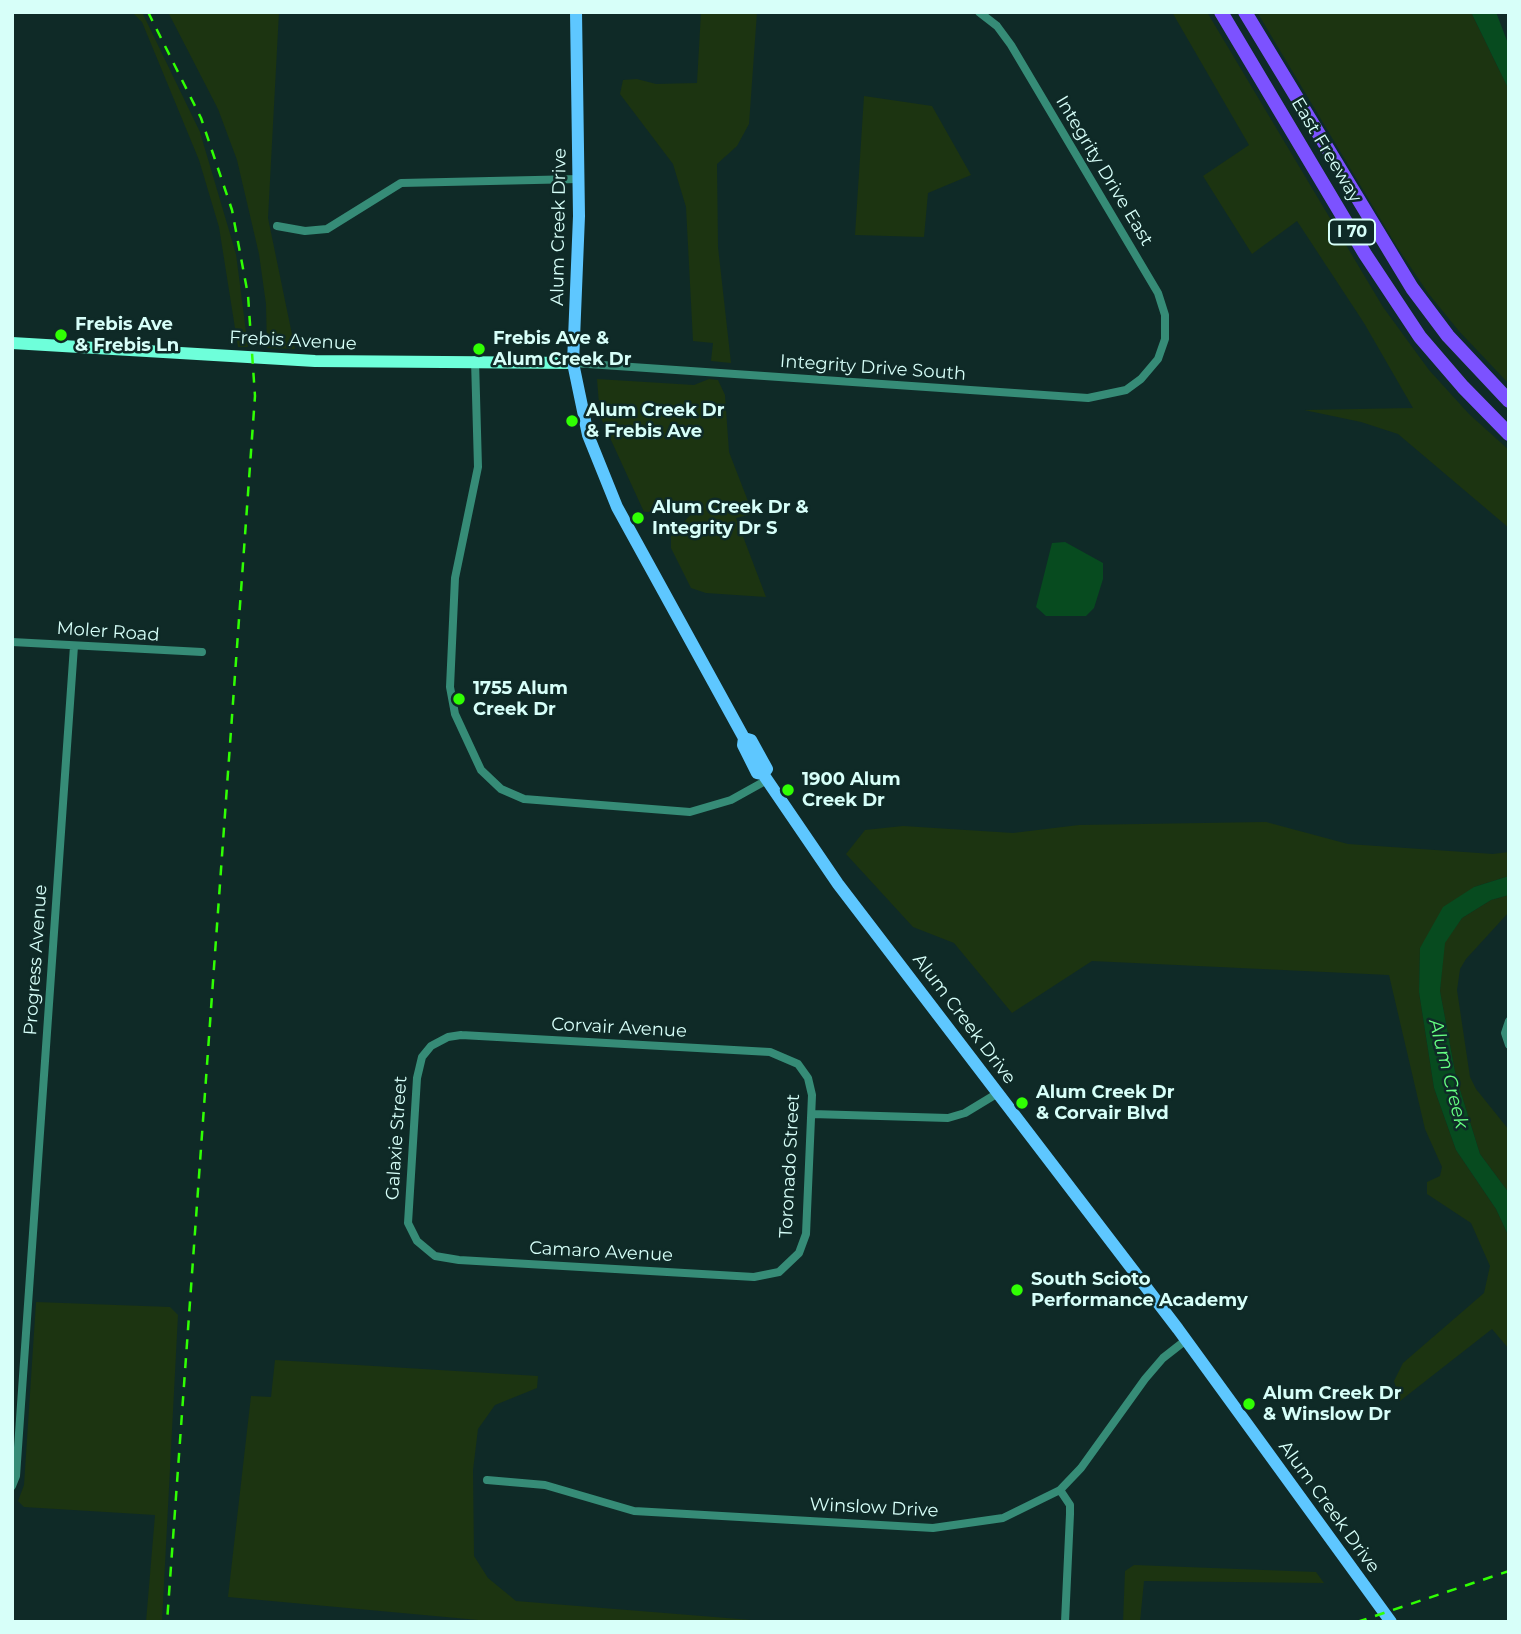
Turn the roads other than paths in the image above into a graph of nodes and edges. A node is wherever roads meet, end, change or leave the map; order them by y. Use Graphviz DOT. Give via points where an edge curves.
graph roads {
  1 [pos="576,12"];
  2 [pos="979,12"];
  3 [pos="1221,12"];
  4 [pos="1245,12"];
  5 [pos="579,179"];
  6 [pos="276,226"];
  7 [pos="12,343"];
  8 [pos="1158,359"];
  9 [pos="475,360"];
  10 [pos="573,363"];
  11 [pos="1509,401"];
  12 [pos="1509,434"];
  13 [pos="12,642"];
  14 [pos="74,646"];
  15 [pos="202,652"];
  16 [pos="765,777"];
  17 [pos="1509,1021"];
  18 [pos="436,1042"];
  19 [pos="1509,1045"];
  20 [pos="798,1064"];
  21 [pos="999,1093"];
  22 [pos="812,1114"];
  23 [pos="417,1241"];
  24 [pos="786,1268"];
  25 [pos="1186,1340"];
  26 [pos="487,1480"];
  27 [pos="12,1486"];
  28 [pos="1060,1490"];
  29 [pos="1065,1622"];
  30 [pos="1391,1622"];
  1 -- 5 [label="main road, Alum Creek Drive"];
  2 -- 8 [label="street, Integrity Drive East" via="1011,45 1158,293 1166,330"];
  3 -- 12 [label="highway, East Freeway / I 70" via="1413,327"];
  4 -- 11 [label="highway, East Freeway / I 70" via="1412,288 1448,336"];
  5 -- 6 [label="street" via="401,183 327,229"];
  5 -- 10 [label="main road, Alum Creek Drive"];
  7 -- 9 [label="main road, Frebis Avenue" via="315,361"];
  8 -- 10 [label="street, Integrity Drive South" via="1126,390 1088,398"];
  9 -- 10 [label="main road, Frebis Avenue"];
  9 -- 16 [label="street" via="478,467 454,578 450,687 459,725 481,770 500,789 524,799 690,812 731,800"];
  10 -- 16 [label="main road, Alum Creek Drive" via="588,435 611,496 744,738 757,774"];
  13 -- 14 [label="street, Moler Road"];
  14 -- 15 [label="street, Moler Road"];
  14 -- 27 [label="street, Progress Avenue"];
  16 -- 21 [label="main road, Alum Creek Drive" via="838,884"];
  17 -- 19 [label="street" via="1505,1033"];
  18 -- 20 [label="street, Corvair Avenue" via="461,1035 771,1052"];
  18 -- 23 [label="street, Galaxie Street" via="422,1058 416,1078 408,1223"];
  20 -- 22 [label="street, Toronado Street" via="808,1078"];
  21 -- 22 [label="street" via="948,1118"];
  21 -- 25 [label="main road, Alum Creek Drive"];
  22 -- 24 [label="street, Toronado Street" via="806,1234 799,1253"];
  23 -- 24 [label="street, Camaro Avenue" via="435,1256 459,1260 754,1277"];
  25 -- 28 [label="street, Winslow Drive" via="1144,1379"];
  25 -- 30 [label="main road, Alum Creek Drive"];
  26 -- 28 [label="street, Winslow Drive" via="545,1485 634,1511 933,1528 1003,1518"];
  28 -- 29 [label="street" via="1070,1505"];
}
